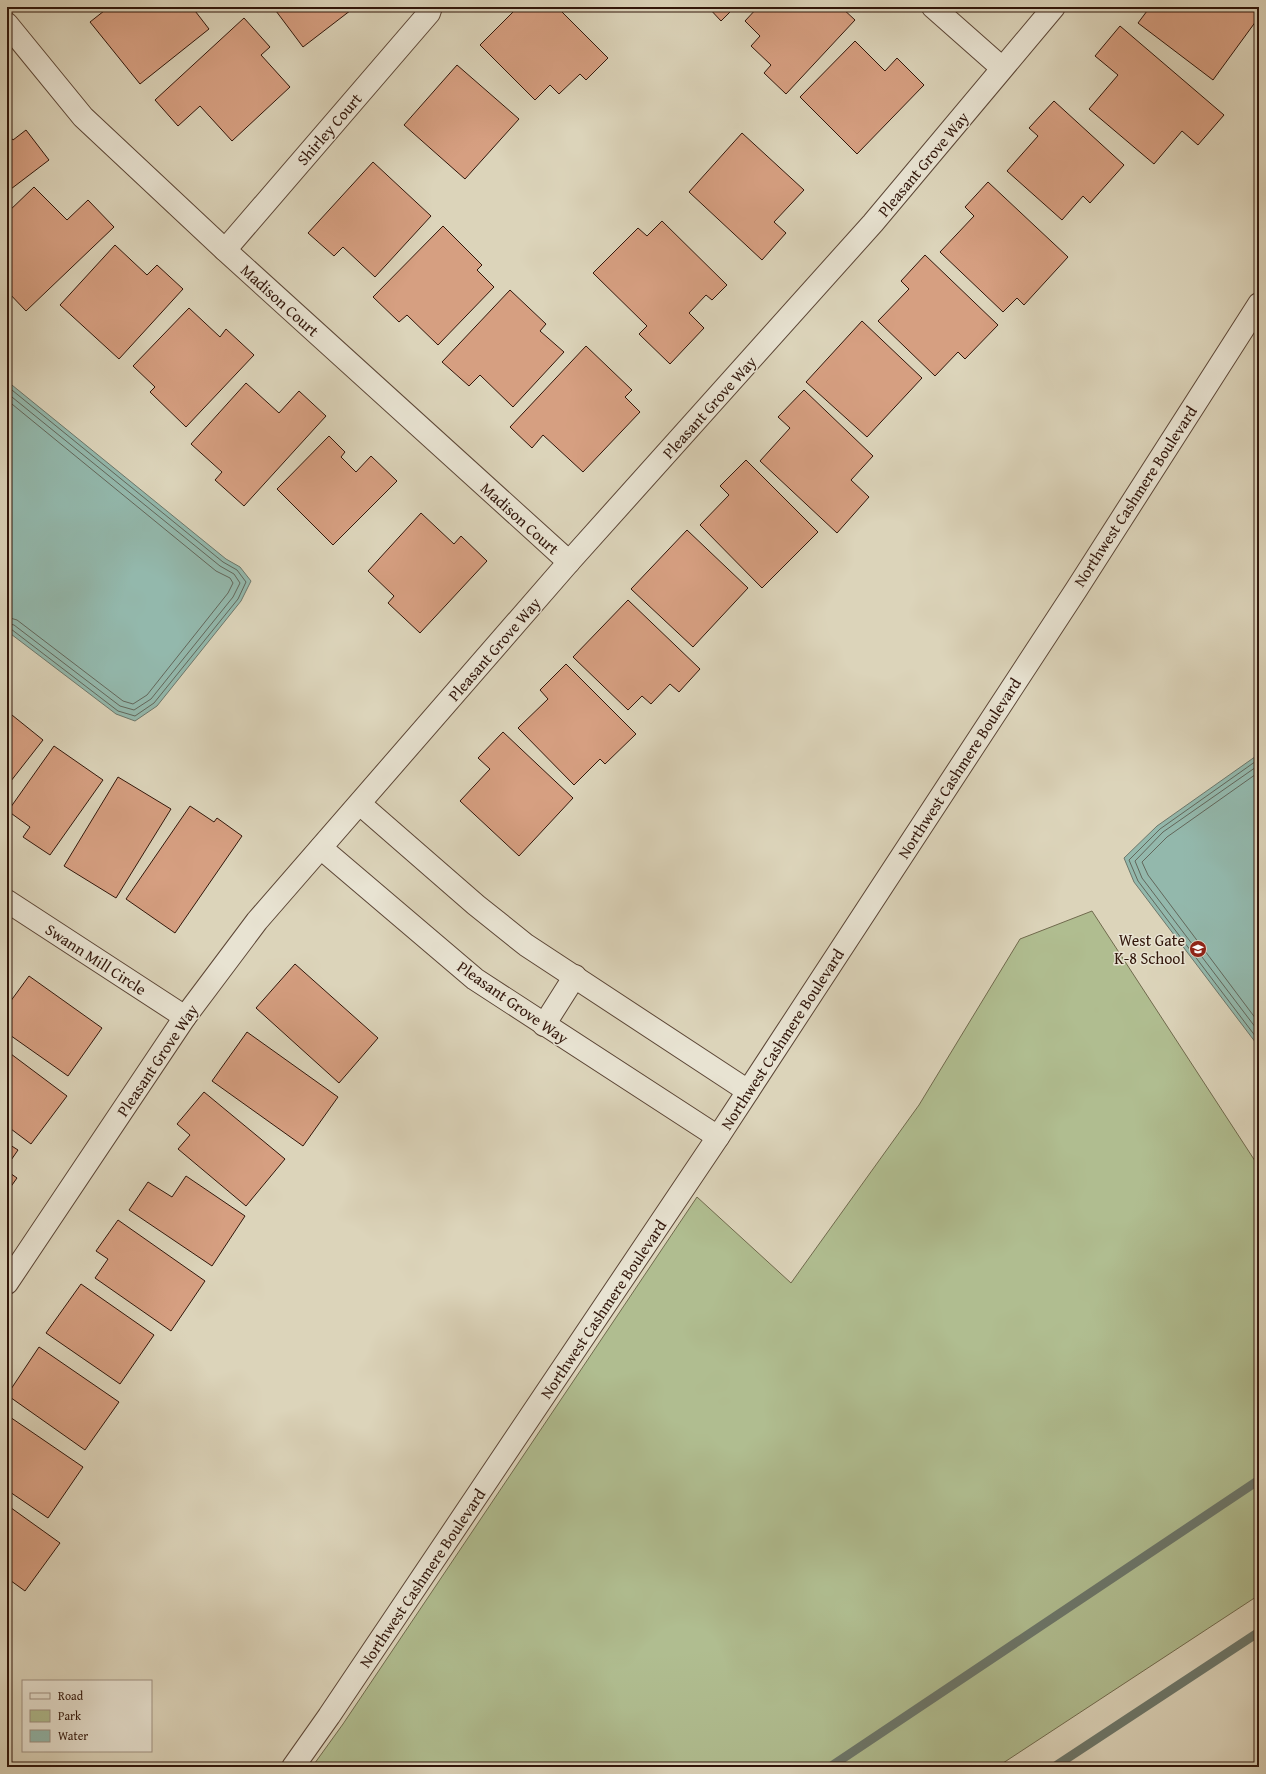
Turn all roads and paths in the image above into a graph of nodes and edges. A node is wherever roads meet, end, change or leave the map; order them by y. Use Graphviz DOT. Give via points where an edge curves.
graph roads {
  1 [pos="431,7"];
  2 [pos="933,7"];
  3 [pos="1054,7"];
  4 [pos="7,24"];
  5 [pos="1002,68"];
  6 [pos="226,250"];
  7 [pos="1259,304"];
  8 [pos="569,562"];
  9 [pos="360,804"];
  10 [pos="321,848"];
  11 [pos="7,901"];
  12 [pos="574,976"];
  13 [pos="185,1017"];
  14 [pos="544,1025"];
  15 [pos="748,1091"];
  16 [pos="718,1137"];
  17 [pos="7,1283"];
  18 [pos="293,1767"];
  1 -- 6 [label="street, Shirley Court" via="429,13"];
  2 -- 5 [label="street"];
  3 -- 5 [label="street, Pleasant Grove Way"];
  4 -- 6 [label="street, Madison Court" via="83,117"];
  5 -- 8 [label="street, Pleasant Grove Way" via="873,224"];
  6 -- 8 [label="street, Madison Court"];
  7 -- 15 [label="street, Northwest Cashmere Boulevard" via="1076,590"];
  8 -- 9 [label="street, Pleasant Grove Way"];
  9 -- 10 [label="street, Pleasant Grove Way"];
  9 -- 12 [label="street" via="526,945"];
  10 -- 13 [label="street, Pleasant Grove Way" via="257,921"];
  10 -- 14 [label="street, Pleasant Grove Way" via="475,979"];
  11 -- 13 [label="street, Swann Mill Circle"];
  12 -- 14 [label="street"];
  12 -- 15 [label="street"];
  13 -- 17 [label="street, Pleasant Grove Way"];
  14 -- 16 [label="street, Pleasant Grove Way"];
  15 -- 16 [label="street, Northwest Cashmere Boulevard"];
  16 -- 18 [label="street, Northwest Cashmere Boulevard"];
}
